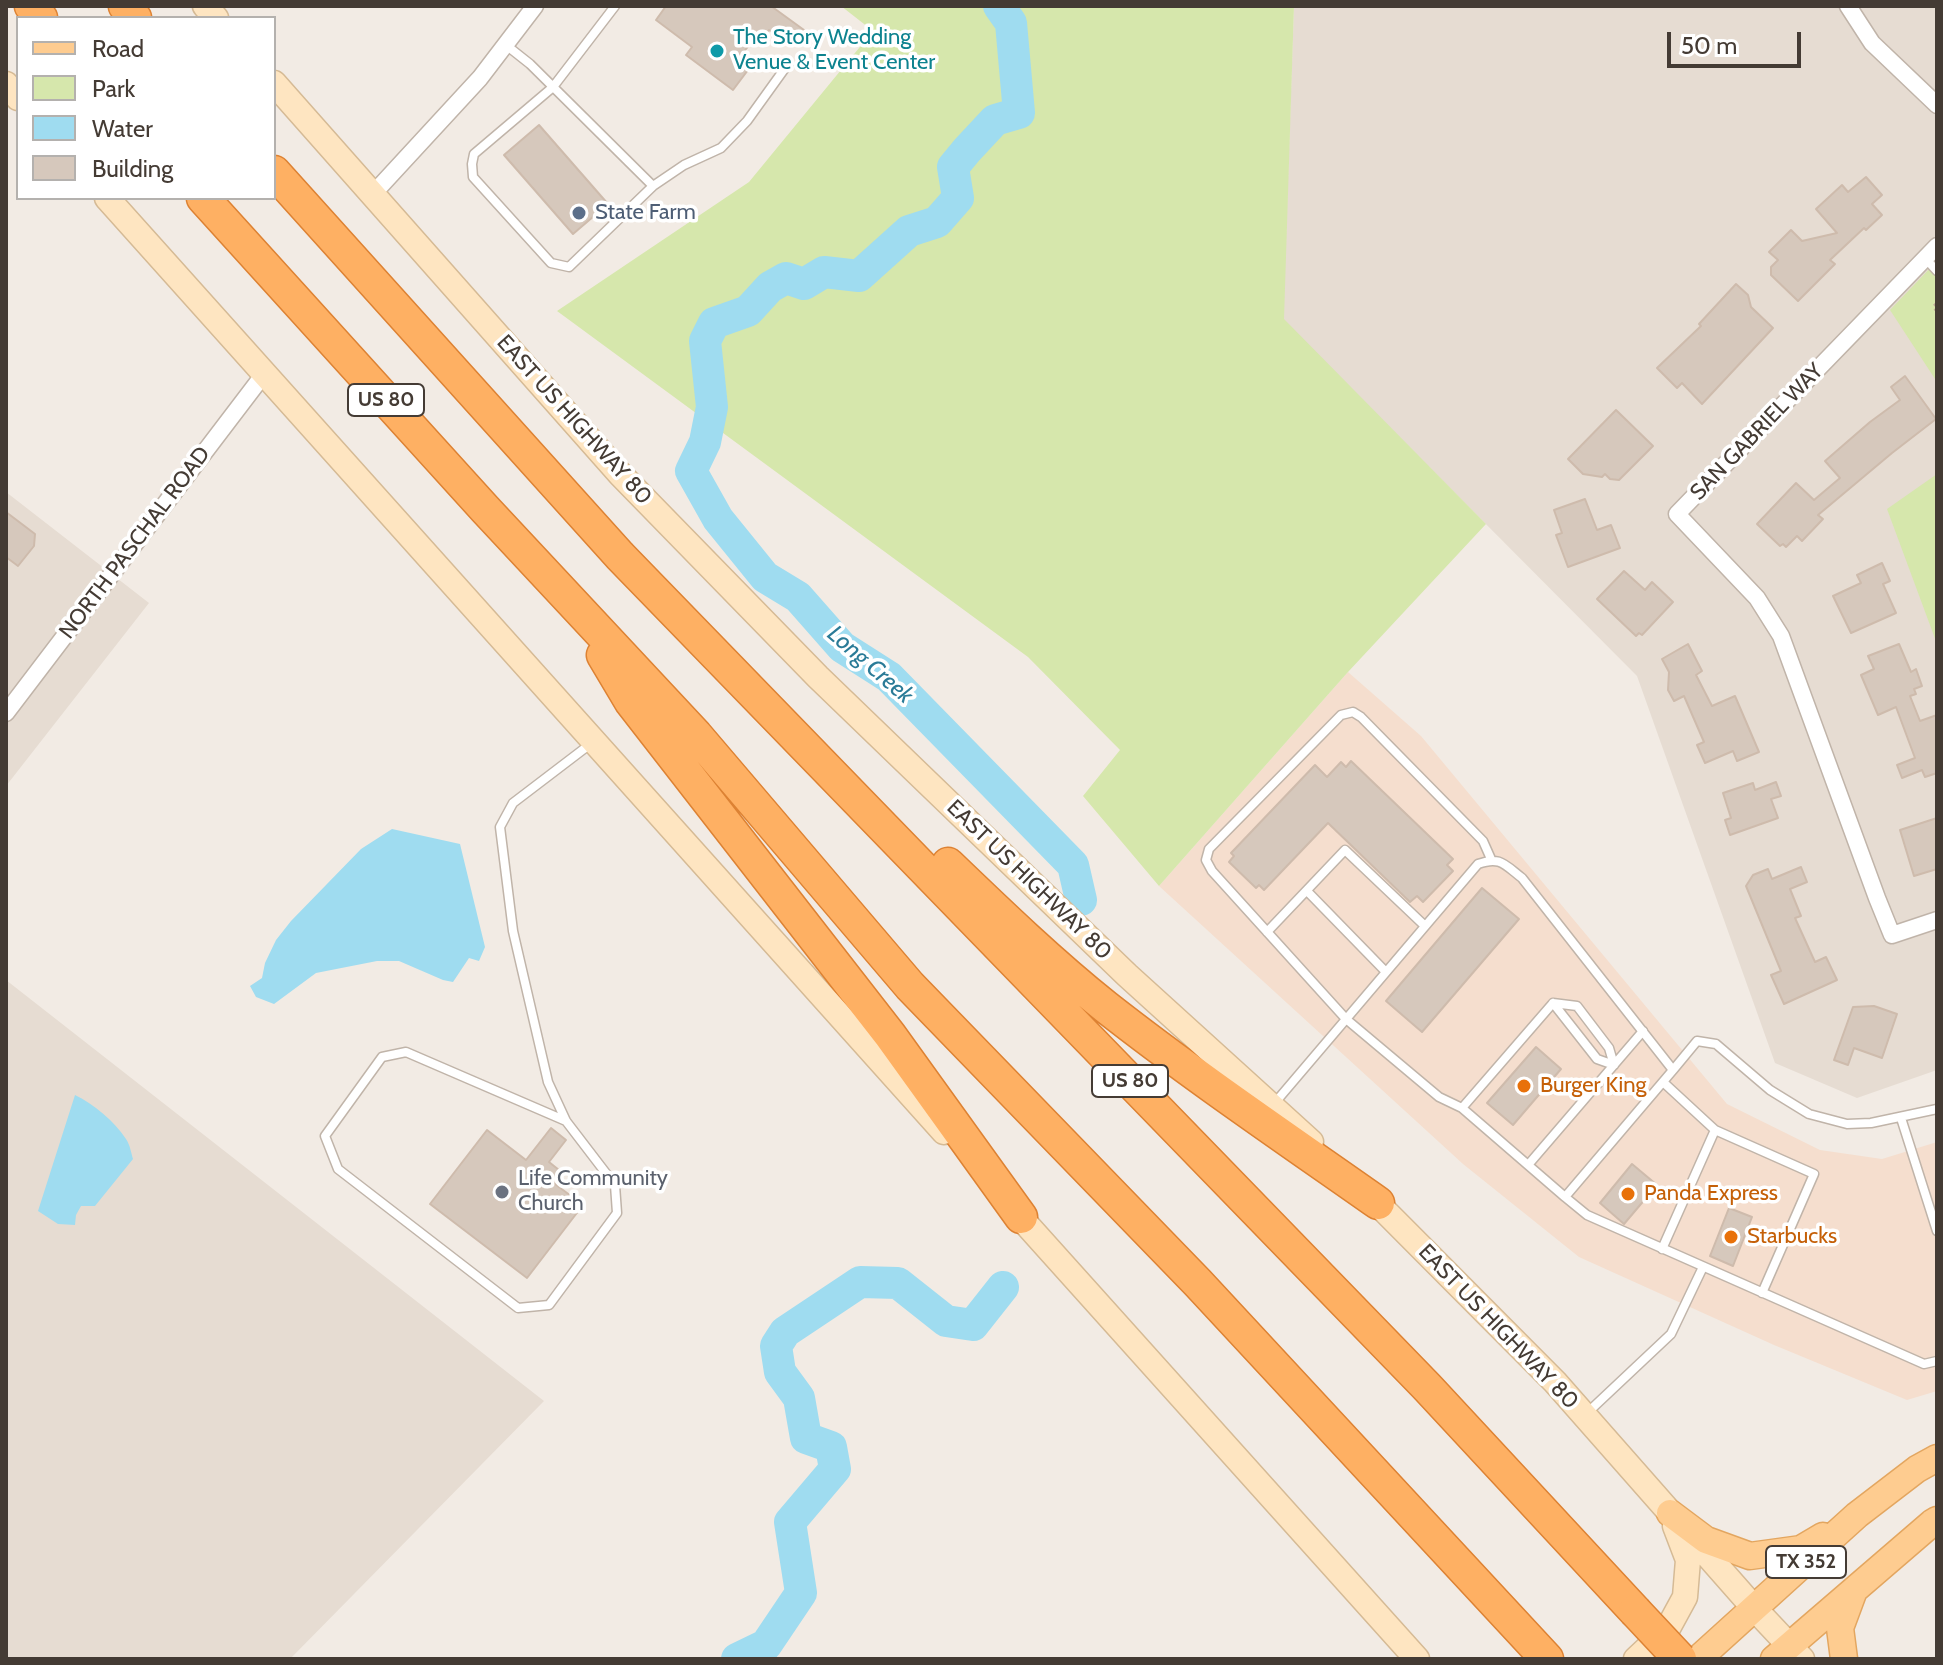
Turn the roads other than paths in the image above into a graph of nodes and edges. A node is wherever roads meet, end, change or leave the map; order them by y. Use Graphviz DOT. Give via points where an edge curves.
graph roads {
  1 [pos="535,6"];
  2 [pos="615,6"];
  3 [pos="1848,6"];
  4 [pos="506,44"];
  5 [pos="788,64"];
  6 [pos="276,85"];
  7 [pos="553,87"];
  8 [pos="1937,105"];
  9 [pos="276,174"];
  10 [pos="653,186"];
  11 [pos="373,194"];
  12 [pos="109,200"];
  13 [pos="205,200"];
  14 [pos="1937,246"];
  15 [pos="1925,258"];
  16 [pos="1937,271"];
  17 [pos="264,374"];
  18 [pos="620,556"];
  19 [pos="571,601"];
  20 [pos="6,713"];
  21 [pos="594,741"];
  22 [pos="1491,859"];
  23 [pos="1307,891"];
  24 [pos="1937,920"];
  25 [pos="1425,926"];
  26 [pos="1267,932"];
  27 [pos="1386,972"];
  28 [pos="1553,1003"];
  29 [pos="1346,1019"];
  30 [pos="1643,1031"];
  31 [pos="1614,1065"];
  32 [pos="1673,1070"];
  33 [pos="1663,1082"];
  34 [pos="1272,1106"];
  35 [pos="1462,1108"];
  36 [pos="1937,1109"];
  37 [pos="1901,1118"];
  38 [pos="566,1121"];
  39 [pos="1715,1130"];
  40 [pos="1528,1165"];
  41 [pos="1565,1197"];
  42 [pos="1378,1203"];
  43 [pos="1021,1217"];
  44 [pos="1937,1231"];
  45 [pos="1662,1249"];
  46 [pos="1703,1267"];
  47 [pos="1762,1293"];
  48 [pos="1937,1361"];
  49 [pos="1584,1416"];
  50 [pos="1937,1458"];
  51 [pos="1670,1513"];
  52 [pos="1857,1515"];
  53 [pos="1937,1520"];
  54 [pos="1854,1590"];
  55 [pos="1754,1608"];
  56 [pos="1788,1654"];
  57 [pos="1417,1659"];
  58 [pos="1547,1659"];
  59 [pos="1636,1659"];
  60 [pos="1680,1659"];
  61 [pos="1698,1659"];
  62 [pos="1844,1659"];
  1 -- 4 [label="street"];
  2 -- 7 [label="lane"];
  3 -- 8 [label="street" via="1872,43"];
  4 -- 7 [label="lane"];
  4 -- 11 [label="street"];
  5 -- 10 [label="lane" via="721,148"];
  6 -- 11 [label="main road, EAST US HIGHWAY 80"];
  7 -- 10 [label="lane"];
  7 -- 10 [label="lane" via="474,154 472,164 473,177 551,263 569,267"];
  9 -- 18 [label="highway, US 80"];
  11 -- 34 [label="main road, EAST US HIGHWAY 80" via="620,474 818,677 1127,975"];
  12 -- 17 [label="main road"];
  13 -- 19 [label="highway, US 80"];
  14 -- 15 [label="street, SAN GABRIEL WAY"];
  15 -- 16 [label="lane"];
  15 -- 24 [label="street, SAN GABRIEL WAY" via="1677,514 1757,598 1781,636 1892,935"];
  17 -- 20 [label="street, NORTH PASCHAL ROAD"];
  17 -- 21 [label="main road"];
  18 -- 42 [label="highway" via="1103,1005"];
  18 -- 60 [label="highway, US 80, bridge" via="1427,1387"];
  19 -- 43 [label="highway" via="631,702 890,1035"];
  19 -- 58 [label="highway, US 80" via="696,735 910,986 1198,1283"];
  21 -- 38 [label="lane" via="513,803 500,827 513,931 548,1082"];
  21 -- 43 [label="main road"];
  22 -- 25 [label="lane" via="1478,864"];
  22 -- 26 [label="lane" via="1483,841 1361,717 1353,712 1341,715 1209,849 1206,860 1212,871"];
  22 -- 30 [label="lane" via="1522,878"];
  23 -- 25 [label="lane" via="1345,850"];
  23 -- 26 [label="lane"];
  23 -- 27 [label="lane"];
  25 -- 27 [label="lane"];
  26 -- 29 [label="lane"];
  27 -- 29 [label="lane"];
  28 -- 31 [label="lane" via="1597,1059"];
  28 -- 31 [label="lane" via="1577,1006 1609,1048"];
  28 -- 35 [label="lane"];
  29 -- 34 [label="lane"];
  29 -- 35 [label="lane" via="1439,1097"];
  30 -- 31 [label="lane"];
  30 -- 32 [label="lane"];
  31 -- 40 [label="lane"];
  32 -- 33 [label="lane"];
  32 -- 37 [label="lane" via="1697,1041 1716,1044 1770,1090 1809,1114 1847,1124"];
  33 -- 39 [label="lane"];
  33 -- 41 [label="lane"];
  34 -- 42 [label="main road, EAST US HIGHWAY 80"];
  35 -- 40 [label="lane"];
  36 -- 37 [label="lane"];
  37 -- 44 [label="lane"];
  38 -- 38 [label="lane" via="615,1185 617,1213 549,1305 518,1308 338,1169 325,1136 382,1057 406,1052"];
  39 -- 45 [label="lane"];
  39 -- 47 [label="lane" via="1814,1174"];
  40 -- 41 [label="lane"];
  41 -- 45 [label="lane" via="1587,1215"];
  42 -- 49 [label="main road, EAST US HIGHWAY 80"];
  43 -- 57 [label="main road"];
  45 -- 46 [label="lane"];
  46 -- 47 [label="lane"];
  46 -- 49 [label="lane" via="1671,1334"];
  47 -- 48 [label="lane" via="1924,1364"];
  49 -- 51 [label="main road, EAST US HIGHWAY 80"];
  50 -- 52 [label="main road, TX 352"];
  51 -- 52 [label="main road" via="1706,1540 1750,1556 1801,1549"];
  51 -- 55 [label="main road, EAST US HIGHWAY 80"];
  51 -- 59 [label="main road" via="1688,1560 1685,1597 1667,1630"];
  52 -- 55 [label="main road, TX 352"];
  53 -- 54 [label="main road, TX 352"];
  54 -- 56 [label="main road, TX 352"];
  54 -- 62 [label="main road" via="1840,1628"];
  55 -- 56 [label="main road, EAST US HIGHWAY 80"];
  55 -- 61 [label="main road, TX 352"];
}
